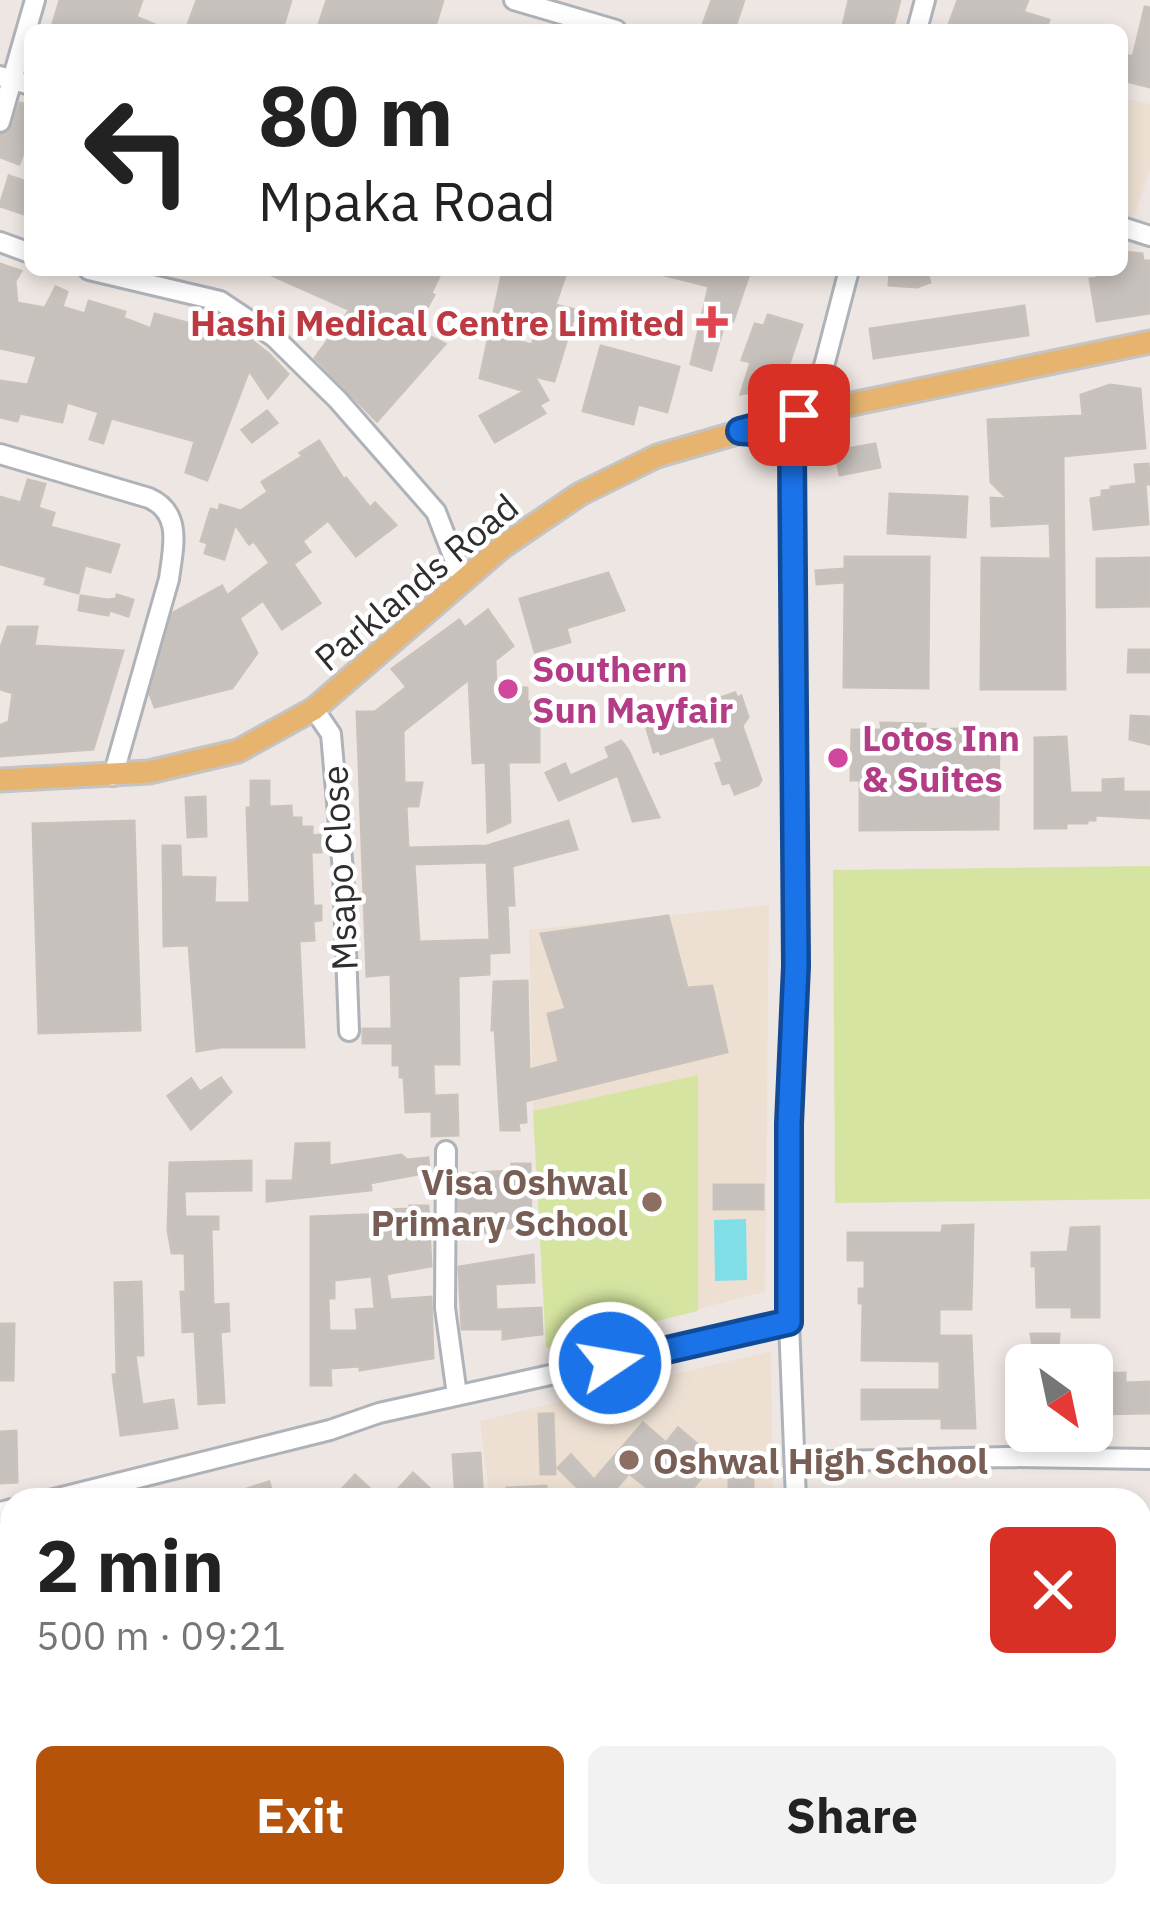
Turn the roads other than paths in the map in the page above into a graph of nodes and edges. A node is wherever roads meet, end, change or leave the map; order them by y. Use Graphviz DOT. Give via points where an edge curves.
graph roads {
  1 [pos="514,0"];
  2 [pos="596,24"];
  3 [pos="24,42"];
  4 [pos="14,80"];
  5 [pos="0,122"];
  6 [pos="114,276"];
  7 [pos="847,276"];
  8 [pos="1150,342"];
  9 [pos="824,366"];
  10 [pos="856,405"];
  11 [pos="808,413"];
  12 [pos="740,431"];
  13 [pos="792,452"];
  14 [pos="0,454"];
  15 [pos="462,579"];
  16 [pos="314,709"];
  17 [pos="113,776"];
  18 [pos="0,780"];
  19 [pos="349,1031"];
  20 [pos="446,1151"];
  21 [pos="789,1322"];
  22 [pos="457,1395"];
  23 [pos="1150,1459"];
  24 [pos="796,1462"];
  25 [pos="97,1488"];
  26 [pos="796,1488"];
  1 -- 2 [label="street"];
  3 -- 4 [label="street"];
  4 -- 5 [label="street"];
  6 -- 15 [label="street" via="220,301 274,337 436,512"];
  7 -- 9 [label="street"];
  8 -- 10 [label="main road, Parklands Road"];
  9 -- 10 [label="street" via="829,384"];
  9 -- 11 [label="street"];
  10 -- 11 [label="main road, Parklands Road"];
  11 -- 12 [label="main road, Parklands Road"];
  11 -- 13 [label="street"];
  12 -- 13 [label="street" via="773,435"];
  12 -- 15 [label="main road, Parklands Road" via="626,469"];
  13 -- 21 [label="street"];
  14 -- 17 [label="street" via="149,498 171,516 169,578"];
  15 -- 16 [label="main road, Parklands Road"];
  16 -- 17 [label="main road, Parklands Road" via="219,758"];
  16 -- 19 [label="street, Msapo Close" via="331,734"];
  17 -- 18 [label="main road, Parklands Road"];
  20 -- 22 [label="street" via="445,1307"];
  21 -- 22 [label="street"];
  21 -- 24 [label="street"];
  22 -- 25 [label="street"];
  23 -- 24 [label="street"];
  24 -- 26 [label="street"];
}
